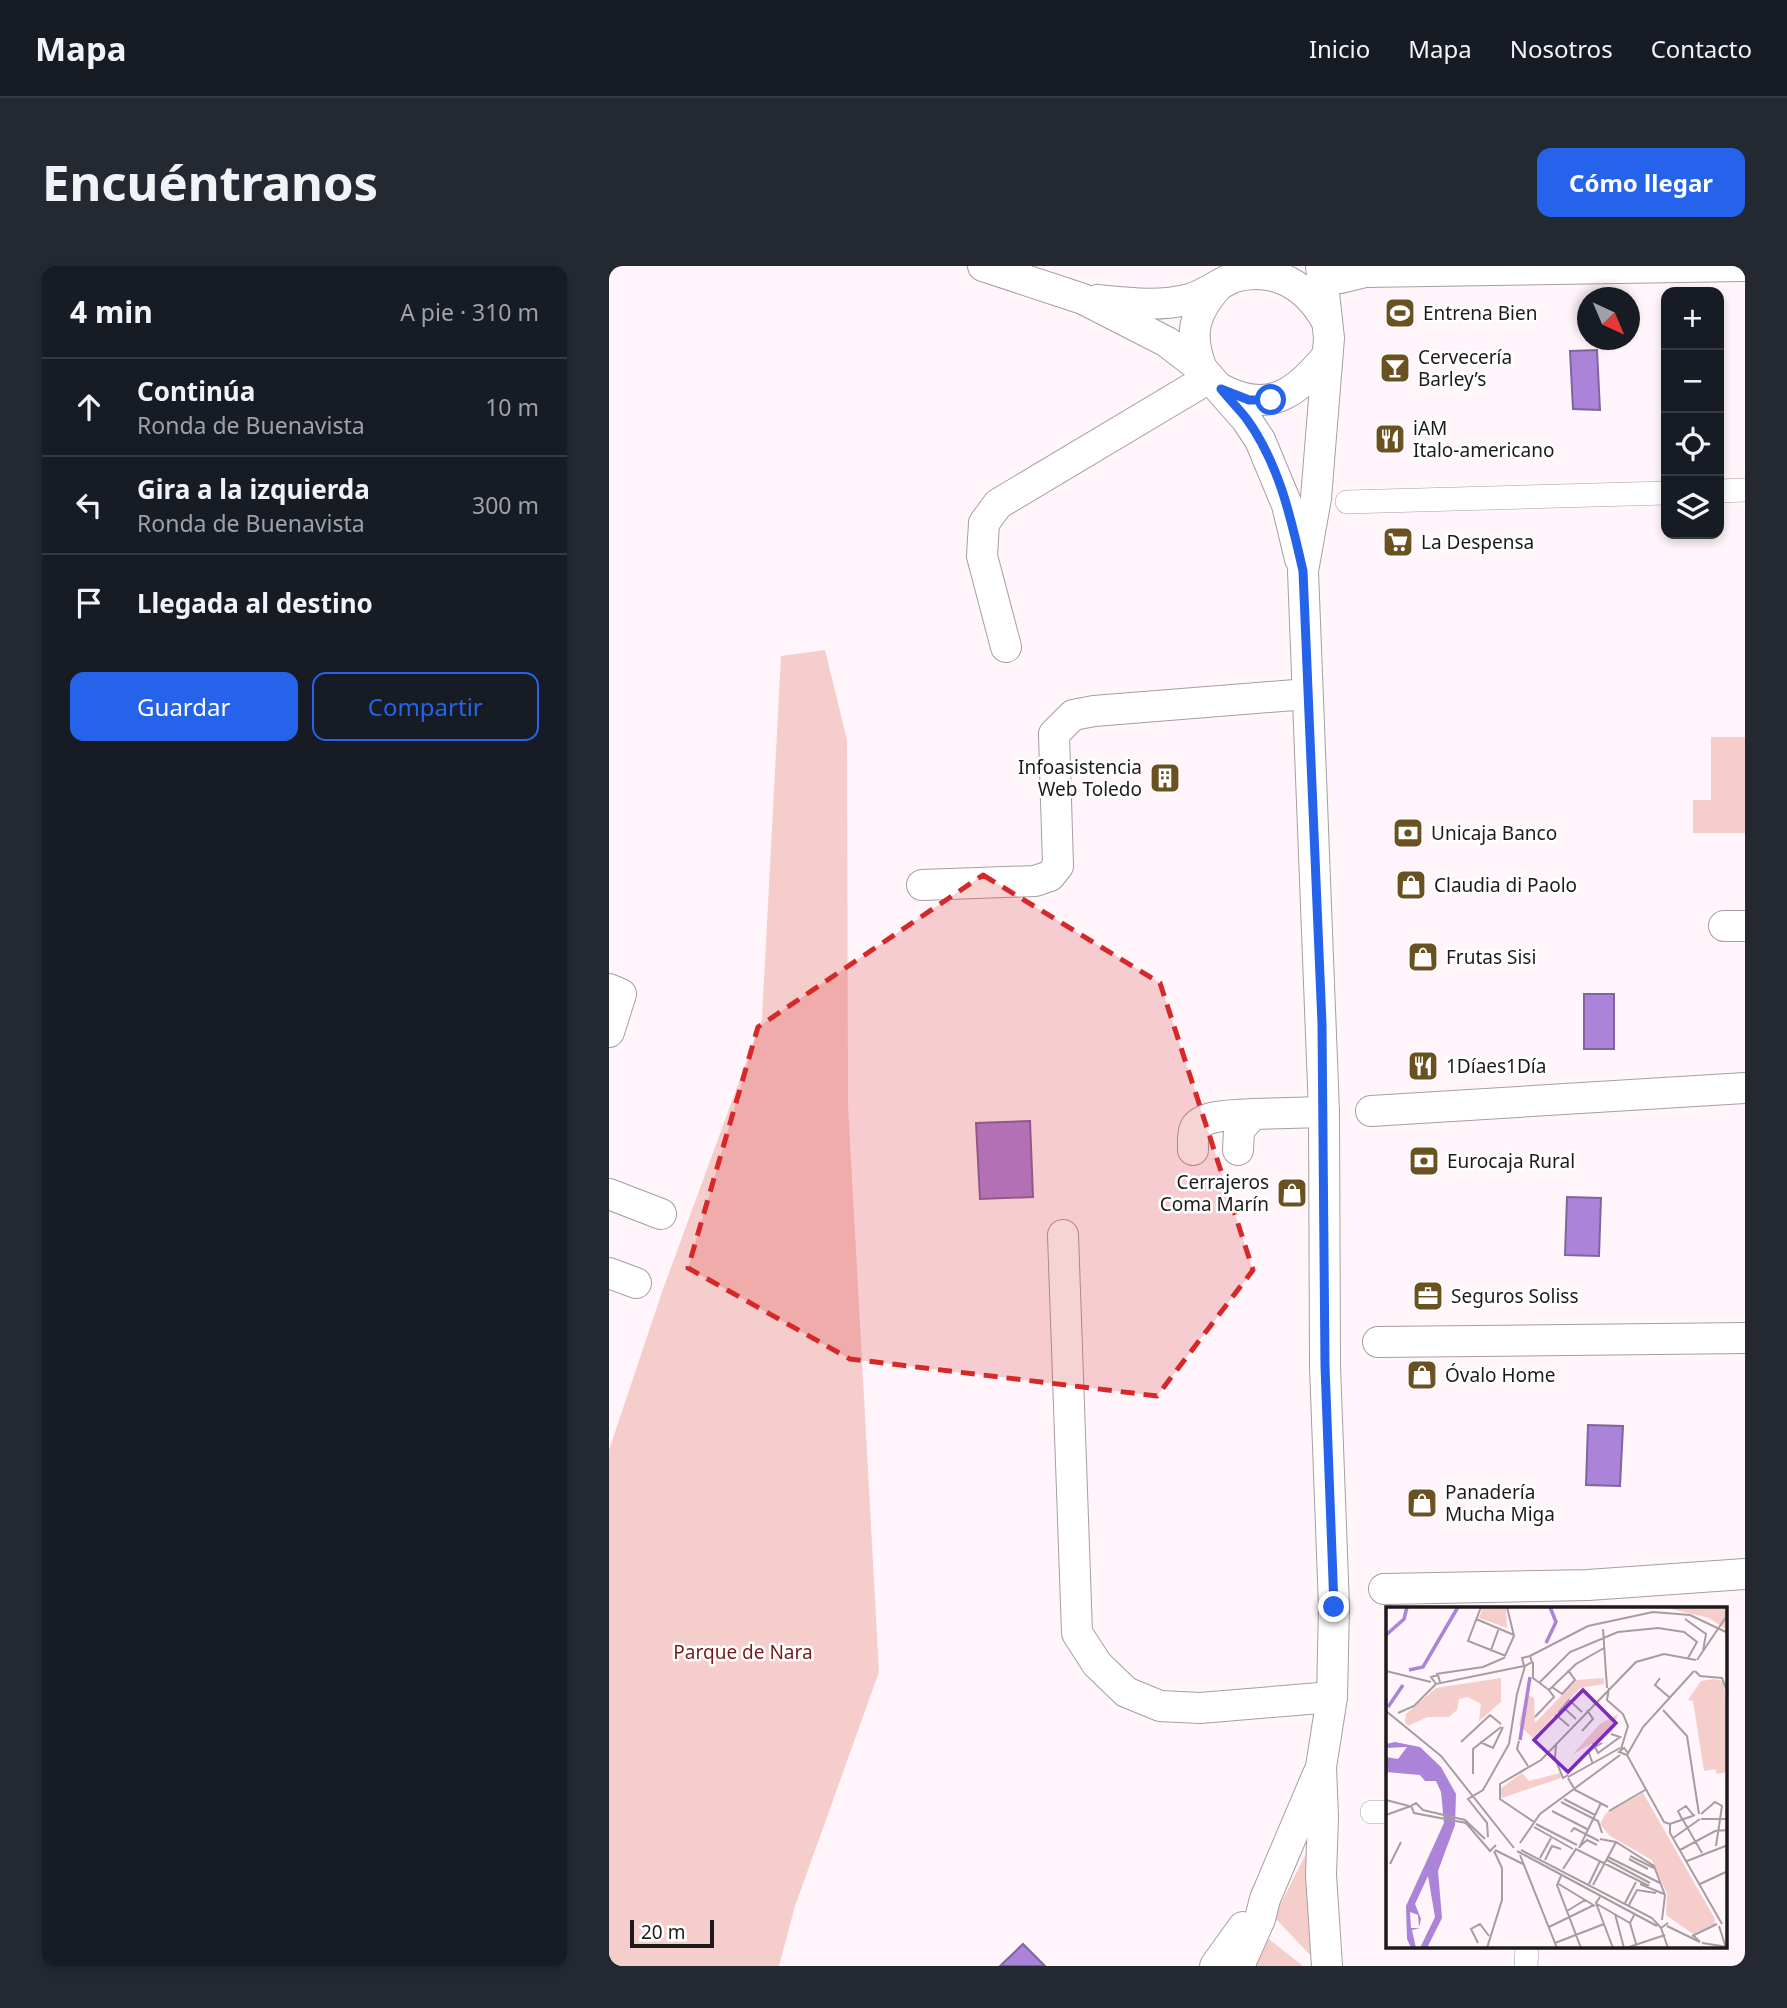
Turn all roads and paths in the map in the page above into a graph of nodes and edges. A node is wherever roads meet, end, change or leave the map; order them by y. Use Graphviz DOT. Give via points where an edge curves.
graph roads {
  1 [pos="983,266"];
  2 [pos="1745,266"];
  3 [pos="1331,272"];
  4 [pos="1232,276"];
  5 [pos="1083,299"];
  6 [pos="1326,320"];
  7 [pos="1326,357"];
  8 [pos="1211,378"];
  9 [pos="1745,490"];
  10 [pos="1724,491"];
  11 [pos="1661,493"];
  12 [pos="1347,502"];
  13 [pos="1303,571"];
  14 [pos="1006,647"];
  15 [pos="1307,694"];
  16 [pos="922,885"];
  17 [pos="609,989"];
  18 [pos="609,1032"];
  19 [pos="1745,1088"];
  20 [pos="1371,1111"];
  21 [pos="1324,1112"];
  22 [pos="1253,1114"];
  23 [pos="1192,1150"];
  24 [pos="1238,1150"];
  25 [pos="609,1194"];
  26 [pos="661,1214"];
  27 [pos="1063,1235"];
  28 [pos="1745,1338"];
  29 [pos="1378,1342"];
  30 [pos="1745,1574"];
  31 [pos="1384,1589"];
  32 [pos="1332,1697"];
  33 [pos="1321,1767"];
  34 [pos="1265,1899"];
  35 [pos="1527,1948"];
  36 [pos="1215,1966"];
  37 [pos="1239,1966"];
  38 [pos="1327,1966"];
  39 [pos="1526,1966"];
  1 -- 5 [label="street"];
  2 -- 3 [label="street"];
  3 -- 6 [label="street"];
  4 -- 5 [label="street" via="1191,298 1165,304"];
  4 -- 6 [label="street" via="1282,274 1301,286"];
  4 -- 8 [label="street" via="1204,301 1196,323 1197,356"];
  5 -- 8 [label="street" via="1167,342"];
  6 -- 7 [label="street"];
  7 -- 8 [label="street" via="1308,380 1271,400 1249,400"];
  7 -- 13 [label="street" via="1316,498"];
  8 -- 13 [label="street" via="1246,419 1269,460 1287,505"];
  8 -- 14 [label="street" via="999,505 984,523 982,556"];
  9 -- 10 [label="street"];
  11 -- 12 [label="street"];
  13 -- 15 [label="street"];
  15 -- 16 [label="street" via="1073,715 1054,734 1058,866 1050,876 1035,881"];
  15 -- 21 [label="street"];
  17 -- 18 [label="street" via="621,993"];
  19 -- 20 [label="street"];
  21 -- 22 [label="street"];
  21 -- 32 [label="street"];
  22 -- 23 [label="street" via="1206,1118 1193,1131"];
  22 -- 24 [label="street" via="1239,1130"];
  25 -- 26 [label="street"];
  27 -- 32 [label="street" via="1077,1633 1097,1664 1126,1692 1160,1706 1200,1708"];
  28 -- 29 [label="street"];
  30 -- 31 [label="street" via="1588,1585"];
  32 -- 33 [label="street"];
  33 -- 34 [label="street"];
  33 -- 38 [label="street"];
  34 -- 36 [label="street"];
  34 -- 37 [label="street"];
  35 -- 39 [label="street"];
}
